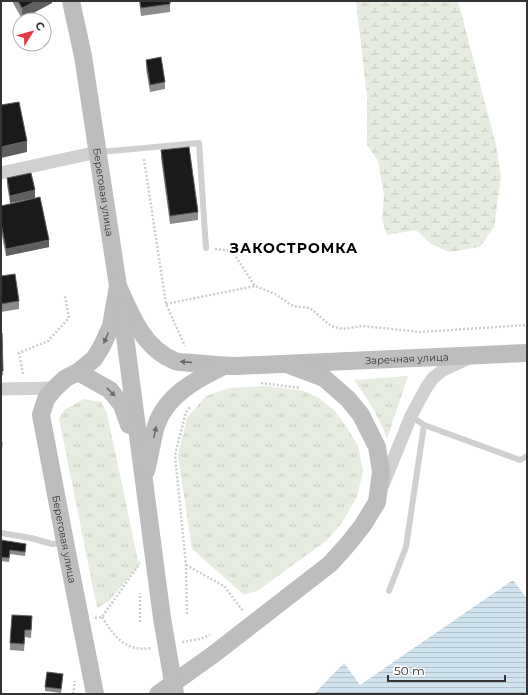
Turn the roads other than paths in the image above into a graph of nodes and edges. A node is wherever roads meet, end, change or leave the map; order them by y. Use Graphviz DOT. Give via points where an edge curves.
graph roads {
  1 [pos="71,1"];
  2 [pos="98,152"];
  3 [pos="1,173"];
  4 [pos="206,248"];
  5 [pos="118,286"];
  6 [pos="527,353"];
  7 [pos="473,356"];
  8 [pos="286,364"];
  9 [pos="224,366"];
  10 [pos="78,372"];
  11 [pos="55,388"];
  12 [pos="1,389"];
  13 [pos="411,416"];
  14 [pos="424,425"];
  15 [pos="527,456"];
  16 [pos="144,484"];
  17 [pos="376,502"];
  18 [pos="1,533"];
  19 [pos="65,542"];
  20 [pos="389,591"];
  21 [pos="95,694"];
  22 [pos="158,694"];
  23 [pos="175,694"];
  1 -- 2 [label="street, Береговая улица" via="83,56"];
  2 -- 3 [label="street"];
  2 -- 4 [label="lane" via="198,143"];
  2 -- 5 [label="street, Береговая улица"];
  9 -- 5 [label="street, Заречная улица, one-way" via="176,361 162,354 148,342"];
  5 -- 10 [label="street, Береговая улица, one-way" via="111,326 102,346 94,359"];
  5 -- 16 [label="street"];
  6 -- 7 [label="street, Заречная улица"];
  7 -- 8 [label="street, Заречная улица"];
  7 -- 13 [label="street" via="443,370 433,378"];
  8 -- 9 [label="street, Заречная улица"];
  8 -- 17 [label="street" via="324,378 348,399 361,415 377,447 381,472"];
  16 -- 9 [label="street, one-way" via="156,425 166,406 181,391"];
  10 -- 11 [label="street, Береговая улица"];
  10 -- 16 [label="street, one-way" via="110,390 122,405 132,433"];
  11 -- 12 [label="street"];
  11 -- 19 [label="street, Береговая улица" via="46,399 42,415"];
  13 -- 14 [label="lane"];
  13 -- 17 [label="street"];
  14 -- 15 [label="lane" via="520,460"];
  14 -- 20 [label="lane" via="406,547"];
  16 -- 23 [label="street, bridge"];
  17 -- 22 [label="street" via="360,530 330,564"];
  18 -- 19 [label="lane" via="52,544"];
  19 -- 21 [label="street, Береговая улица"];
}
